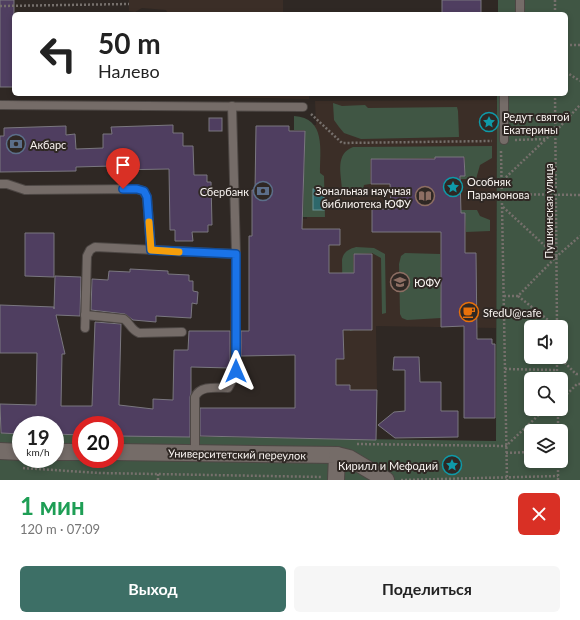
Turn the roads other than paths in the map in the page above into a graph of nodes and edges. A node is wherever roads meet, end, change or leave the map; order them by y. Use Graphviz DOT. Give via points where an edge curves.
graph roads {
  1 [pos="520,0"];
  2 [pos="520,12"];
  3 [pos="504,96"];
  4 [pos="0,105"];
  5 [pos="232,106"];
  6 [pos="304,107"];
  7 [pos="502,141"];
  8 [pos="0,184"];
  9 [pos="151,250"];
  10 [pos="236,254"];
  11 [pos="85,316"];
  12 [pos="85,328"];
  13 [pos="182,332"];
  14 [pos="0,452"];
  15 [pos="12,452"];
  16 [pos="124,452"];
  17 [pos="195,453"];
  18 [pos="337,455"];
  19 [pos="336,479"];
  20 [pos="386,480"];
  1 -- 2 [label="lane"];
  3 -- 7 [label="lane"];
  4 -- 5 [label="lane"];
  5 -- 6 [label="lane"];
  5 -- 10 [label="lane"];
  8 -- 9 [label="lane" via="25,190 144,191 147,197"];
  9 -- 10 [label="lane"];
  9 -- 11 [label="lane" via="95,247 90,250 87,256"];
  10 -- 17 [label="lane" via="236,371 228,388 202,389 197,392"];
  11 -- 12 [label="lane"];
  11 -- 13 [label="lane" via="124,319 132,330 139,332"];
  14 -- 15 [label="street"];
  16 -- 17 [label="street, Университетский переулок"];
  17 -- 18 [label="street, Университетский переулок"];
  18 -- 19 [label="street"];
  18 -- 20 [label="street, Университетский переулок" via="350,458"];
}
